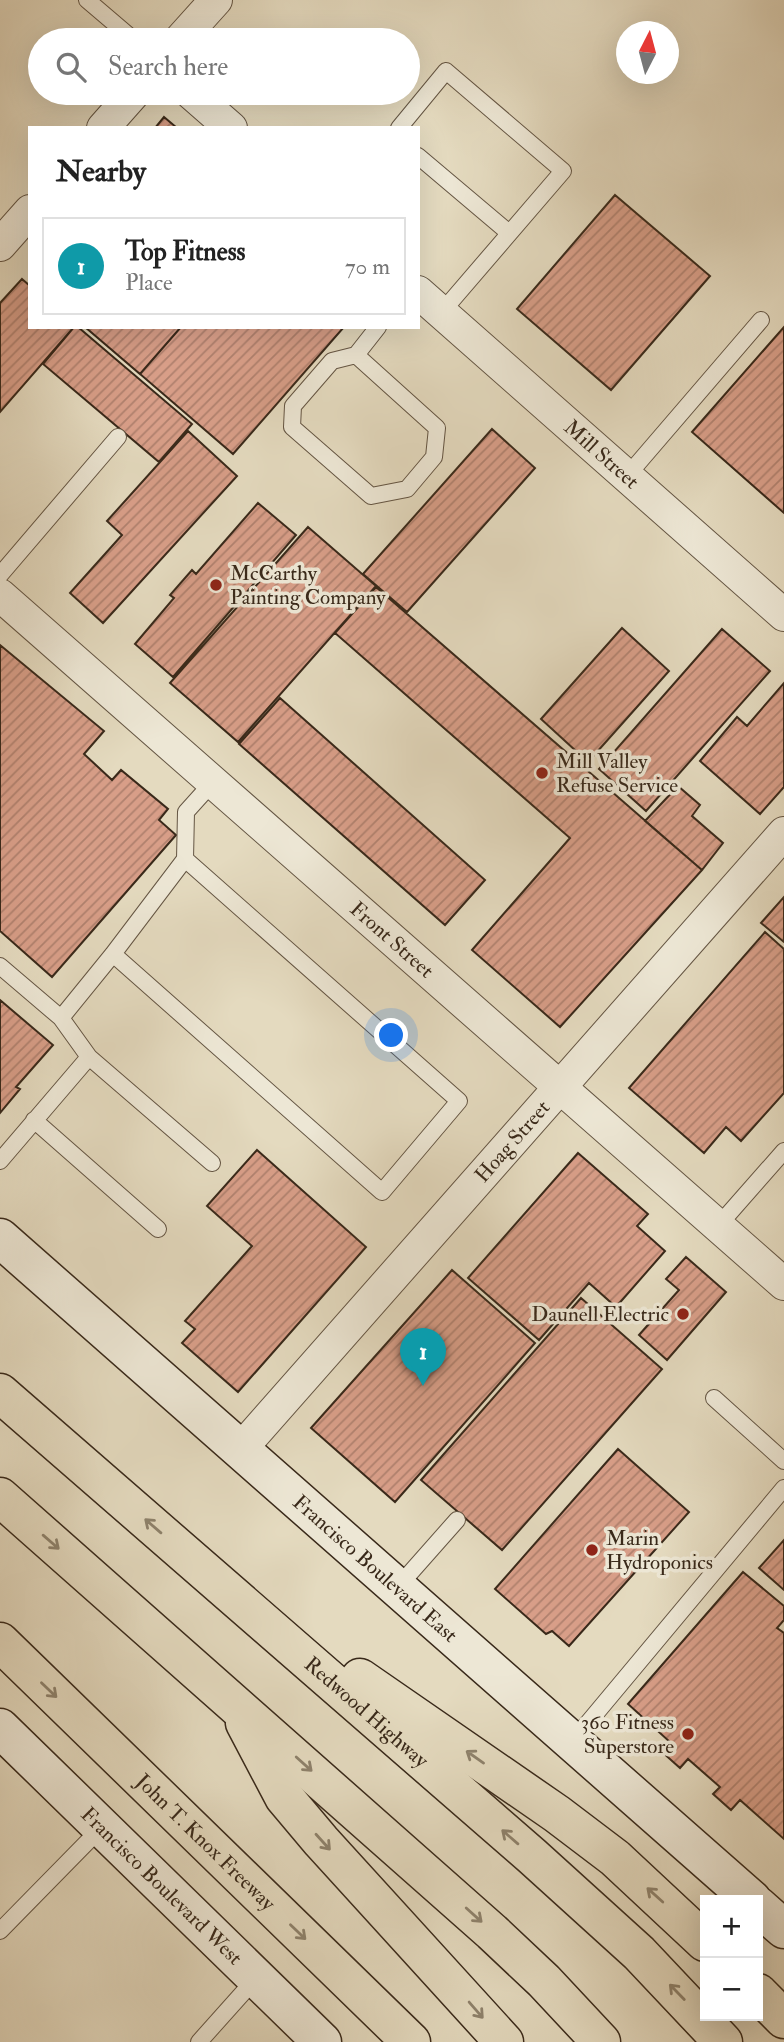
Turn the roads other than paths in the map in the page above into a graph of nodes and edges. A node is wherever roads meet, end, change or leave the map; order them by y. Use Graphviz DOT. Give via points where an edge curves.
graph roads {
  1 [pos="87,0"];
  2 [pos="216,0"];
  3 [pos="120,28"];
  4 [pos="191,28"];
  5 [pos="420,103"];
  6 [pos="123,105"];
  7 [pos="205,105"];
  8 [pos="418,105"];
  9 [pos="105,126"];
  10 [pos="229,126"];
  11 [pos="401,126"];
  12 [pos="420,158"];
  13 [pos="28,213"];
  14 [pos="509,233"];
  15 [pos="0,245"];
  16 [pos="430,302"];
  17 [pos="761,320"];
  18 [pos="377,329"];
  19 [pos="356,355"];
  20 [pos="118,437"];
  21 [pos="627,476"];
  22 [pos="0,575"];
  23 [pos="0,595"];
  24 [pos="784,615"];
  25 [pos="213,782"];
  26 [pos="784,833"];
  27 [pos="185,859"];
  28 [pos="113,954"];
  29 [pos="0,966"];
  30 [pos="61,1018"];
  31 [pos="89,1057"];
  32 [pos="560,1087"];
  33 [pos="34,1119"];
  34 [pos="784,1151"];
  35 [pos="0,1161"];
  36 [pos="212,1163"];
  37 [pos="718,1226"];
  38 [pos="158,1229"];
  39 [pos="0,1238"];
  40 [pos="784,1284"];
  41 [pos="0,1394"];
  42 [pos="713,1398"];
  43 [pos="239,1451"];
  44 [pos="784,1461"];
  45 [pos="784,1488"];
  46 [pos="0,1497"];
  47 [pos="457,1520"];
  48 [pos="205,1571"];
  49 [pos="396,1588"];
  50 [pos="0,1642"];
  51 [pos="234,1702"];
  52 [pos="0,1728"];
  53 [pos="572,1742"];
  54 [pos="102,1827"];
  55 [pos="771,1916"];
  56 [pos="0,1931"];
  57 [pos="700,1937"];
  58 [pos="257,1977"];
  59 [pos="763,1998"];
  60 [pos="784,2019"];
  61 [pos="199,2042"];
  62 [pos="323,2042"];
  63 [pos="411,2042"];
  64 [pos="504,2042"];
  65 [pos="601,2042"];
  66 [pos="723,2042"];
  1 -- 3 [label="lane"];
  2 -- 4 [label="street"];
  5 -- 14 [label="lane" via="446,71 564,172"];
  6 -- 9 [label="street"];
  7 -- 10 [label="street"];
  8 -- 11 [label="lane"];
  12 -- 14 [label="lane"];
  13 -- 15 [label="street"];
  14 -- 16 [label="lane"];
  16 -- 21 [label="street, Mill Street"];
  17 -- 21 [label="lane"];
  18 -- 19 [label="lane"];
  19 -- 19 [label="lane" via="437,428 434,457 407,489 371,496 292,427 293,406 332,361"];
  20 -- 22 [label="lane"];
  21 -- 24 [label="street, Mill Street"];
  23 -- 25 [label="street, Front Street"];
  25 -- 27 [label="lane" via="186,812"];
  25 -- 32 [label="street, Front Street"];
  26 -- 32 [label="street, Hoag Street"];
  27 -- 28 [label="lane"];
  27 -- 28 [label="lane" via="459,1101 382,1192"];
  28 -- 30 [label="lane"];
  29 -- 30 [label="lane"];
  30 -- 31 [label="lane"];
  31 -- 33 [label="lane"];
  31 -- 36 [label="lane"];
  32 -- 37 [label="street, Front Street"];
  32 -- 43 [label="street, Hoag Street"];
  33 -- 35 [label="lane"];
  33 -- 38 [label="lane"];
  34 -- 37 [label="lane"];
  37 -- 40 [label="street, Front Street"];
  39 -- 43 [label="street, Francisco Boulevard East"];
  48 -- 41 [label="highway, Redwood Highway, one-way"];
  42 -- 44 [label="lane"];
  43 -- 49 [label="street, Francisco Boulevard East"];
  45 -- 53 [label="lane"];
  46 -- 51 [label="highway, one-way"];
  47 -- 49 [label="lane"];
  57 -- 48 [label="highway, one-way" via="615,1858 557,1814"];
  66 -- 48 [label="highway, Redwood Highway, one-way" via="586,1904"];
  49 -- 53 [label="street, Francisco Boulevard East"];
  50 -- 63 [label="highway, John T. Knox Freeway, one-way"];
  51 -- 64 [label="highway, one-way" via="284,1797"];
  51 -- 65 [label="highway, one-way" via="492,1932"];
  52 -- 54 [label="street, Francisco Boulevard West"];
  53 -- 55 [label="street, Francisco Boulevard East"];
  54 -- 56 [label="lane"];
  54 -- 58 [label="street, Francisco Boulevard West"];
  58 -- 61 [label="lane"];
  58 -- 62 [label="street, Francisco Boulevard West"];
  59 -- 60 [label="highway"];
}
